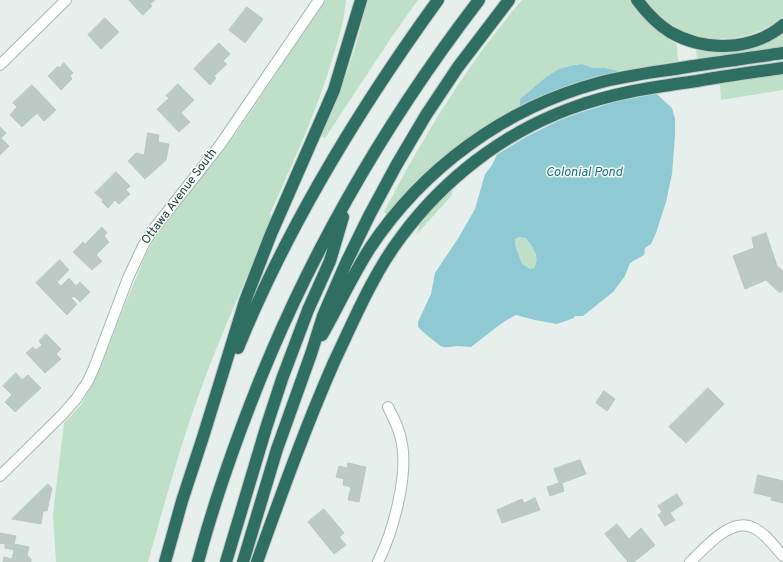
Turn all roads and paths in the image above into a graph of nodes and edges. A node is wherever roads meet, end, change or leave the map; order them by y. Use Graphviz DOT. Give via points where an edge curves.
graph roads {
  1 [pos="66,0"];
  2 [pos="319,0"];
  3 [pos="356,0"];
  4 [pos="361,0"];
  5 [pos="438,0"];
  6 [pos="479,0"];
  7 [pos="509,0"];
  8 [pos="637,0"];
  9 [pos="783,25"];
  10 [pos="352,33"];
  11 [pos="783,53"];
  12 [pos="0,65"];
  13 [pos="783,68"];
  14 [pos="349,196"];
  15 [pos="311,354"];
  16 [pos="388,407"];
  17 [pos="204,436"];
  18 [pos="0,476"];
  19 [pos="783,556"];
  20 [pos="165,562"];
  21 [pos="198,562"];
  22 [pos="226,562"];
  23 [pos="243,562"];
  24 [pos="257,562"];
  25 [pos="378,562"];
  26 [pos="690,562"];
  1 -- 12 [label="street"];
  2 -- 18 [label="street, Ottawa Avenue South" via="233,128 146,241 128,278 94,368 76,399"];
  3 -- 10 [label="highway"];
  4 -- 10 [label="highway"];
  5 -- 17 [label="highway" via="362,109 293,230 243,335"];
  6 -- 14 [label="highway" via="433,61"];
  7 -- 15 [label="highway" via="458,67 397,164 346,263 323,316"];
  8 -- 9 [label="highway" via="669,31 691,41 714,46 736,45 760,39"];
  10 -- 17 [label="highway" via="334,90 271,234 245,301"];
  11 -- 15 [label="highway" via="655,72 596,84 551,100 489,131 435,172 403,205 370,248"];
  13 -- 24 [label="highway" via="637,90 568,109 528,127 488,150 447,185 401,237 352,322 300,444"];
  14 -- 21 [label="highway" via="301,286 259,381 222,482"];
  14 -- 22 [label="highway" via="330,261 282,379"];
  15 -- 23 [label="highway" via="277,449"];
  16 -- 25 [label="street" via="399,429 403,463 396,513"];
  17 -- 20 [label="highway"];
  19 -- 26 [label="street" via="759,531 753,527 738,526 723,532"];
}
